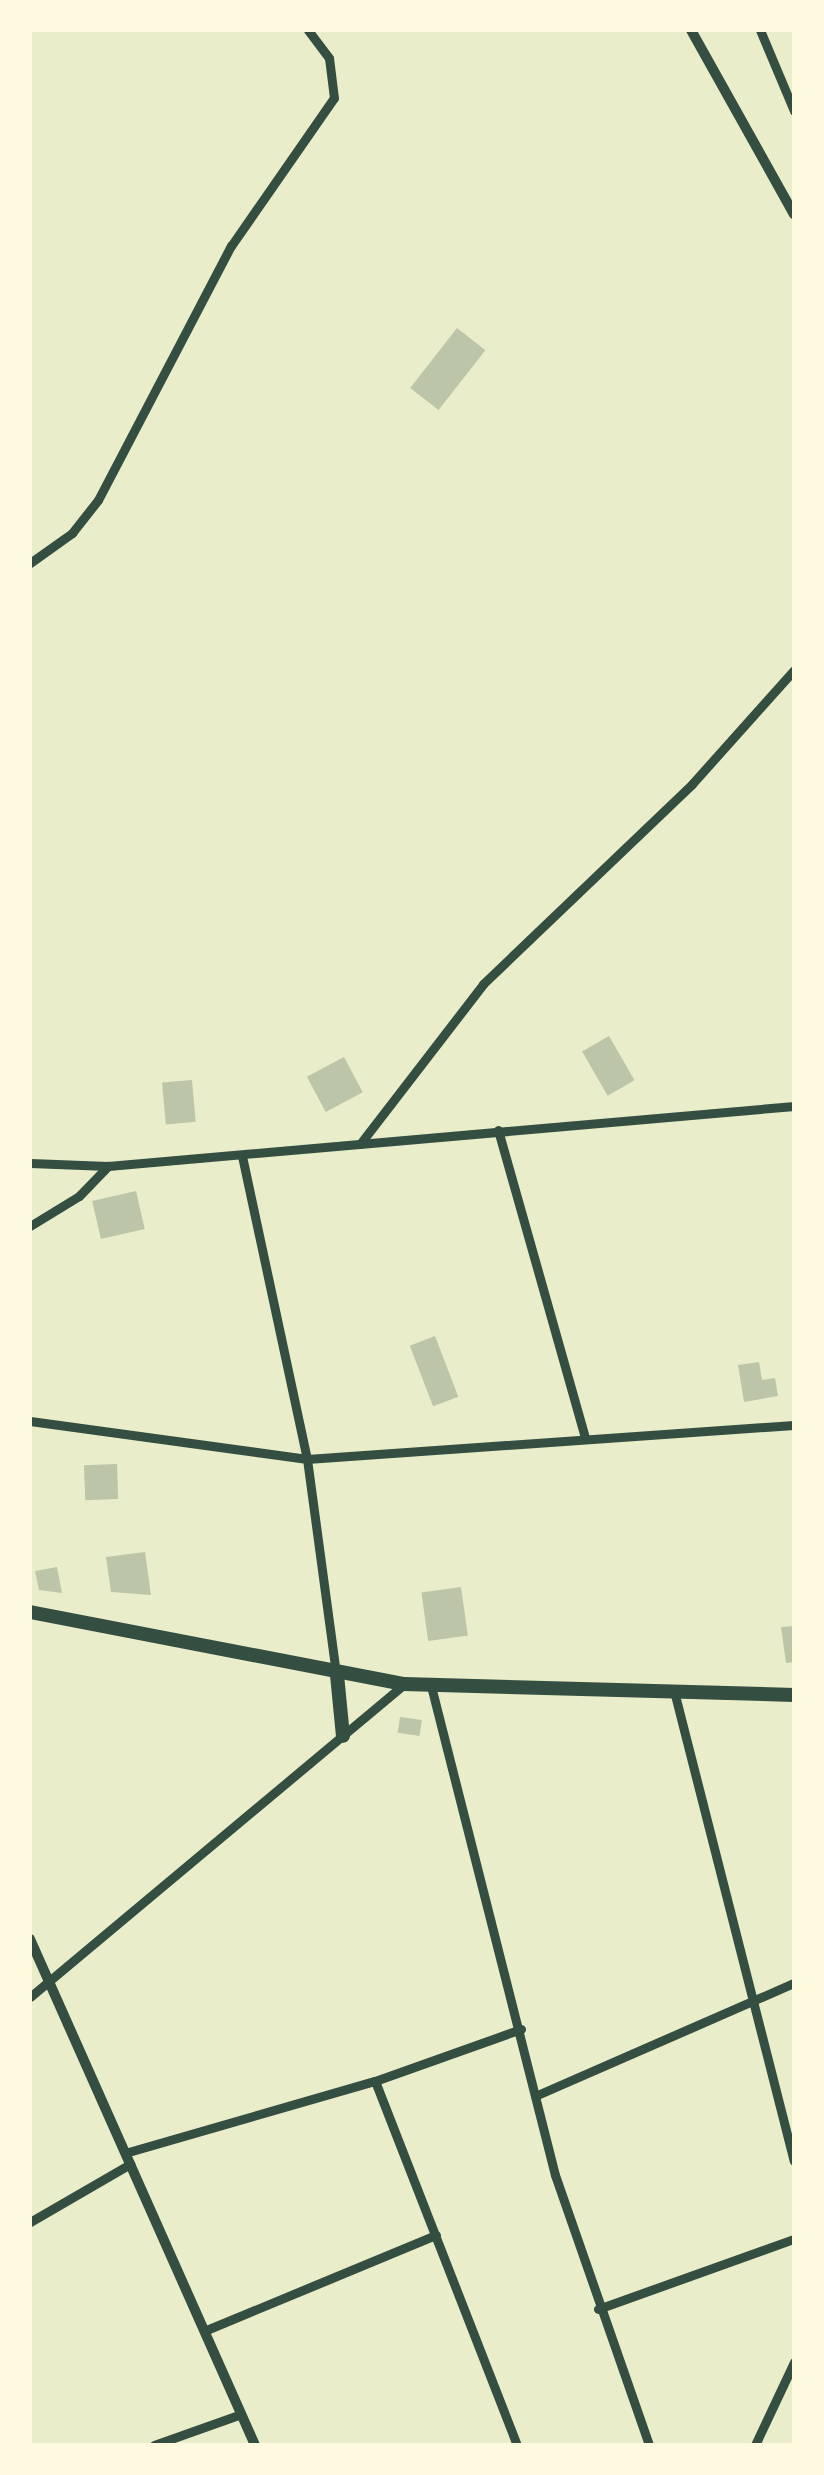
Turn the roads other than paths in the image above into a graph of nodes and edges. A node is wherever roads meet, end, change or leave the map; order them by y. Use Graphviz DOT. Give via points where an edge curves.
graph roads {
  1 [pos="308,30"];
  2 [pos="691,30"];
  3 [pos="760,30"];
  4 [pos="794,111"];
  5 [pos="794,214"];
  6 [pos="30,564"];
  7 [pos="794,670"];
  8 [pos="794,1106"];
  9 [pos="498,1130"];
  10 [pos="360,1144"];
  11 [pos="242,1156"];
  12 [pos="30,1163"];
  13 [pos="108,1166"];
  14 [pos="30,1226"];
  15 [pos="30,1421"];
  16 [pos="794,1424"];
  17 [pos="585,1438"];
  18 [pos="307,1459"];
  19 [pos="30,1612"];
  20 [pos="336,1675"];
  21 [pos="404,1684"];
  22 [pos="430,1686"];
  23 [pos="674,1691"];
  24 [pos="794,1695"];
  25 [pos="344,1736"];
  26 [pos="30,1940"];
  27 [pos="794,1983"];
  28 [pos="51,1986"];
  29 [pos="30,1997"];
  30 [pos="752,2002"];
  31 [pos="521,2029"];
  32 [pos="375,2082"];
  33 [pos="535,2096"];
  34 [pos="128,2159"];
  35 [pos="794,2161"];
  36 [pos="30,2222"];
  37 [pos="436,2236"];
  38 [pos="794,2239"];
  39 [pos="598,2310"];
  40 [pos="204,2331"];
  41 [pos="794,2362"];
  42 [pos="241,2414"];
  43 [pos="154,2445"];
  44 [pos="255,2445"];
  45 [pos="518,2445"];
  46 [pos="649,2445"];
  47 [pos="754,2445"];
  1 -- 6 [label="street" via="329,58 334,98 231,246 98,500 72,533"];
  2 -- 5 [label="street"];
  3 -- 4 [label="street"];
  7 -- 10 [label="street" via="692,784 483,984"];
  8 -- 9 [label="street"];
  9 -- 10 [label="street"];
  9 -- 17 [label="street"];
  10 -- 11 [label="street"];
  11 -- 13 [label="street"];
  11 -- 18 [label="street"];
  12 -- 13 [label="street"];
  13 -- 14 [label="street" via="80,1196"];
  15 -- 18 [label="street"];
  16 -- 17 [label="street"];
  17 -- 18 [label="street"];
  18 -- 20 [label="street"];
  19 -- 20 [label="main road"];
  20 -- 21 [label="main road"];
  20 -- 25 [label="main road"];
  21 -- 22 [label="main road"];
  21 -- 25 [label="street"];
  22 -- 23 [label="main road"];
  22 -- 31 [label="street"];
  23 -- 24 [label="main road"];
  23 -- 30 [label="street"];
  25 -- 28 [label="street"];
  26 -- 28 [label="street"];
  27 -- 30 [label="street"];
  28 -- 29 [label="street"];
  28 -- 34 [label="street"];
  30 -- 33 [label="street"];
  30 -- 35 [label="street"];
  31 -- 32 [label="street"];
  31 -- 33 [label="street"];
  32 -- 34 [label="street"];
  32 -- 37 [label="street"];
  33 -- 39 [label="street"];
  34 -- 36 [label="street"];
  34 -- 40 [label="street"];
  37 -- 40 [label="street"];
  37 -- 45 [label="street"];
  38 -- 39 [label="street"];
  39 -- 46 [label="street"];
  40 -- 42 [label="street"];
  41 -- 47 [label="street"];
  42 -- 43 [label="street"];
  42 -- 44 [label="street"];
}
